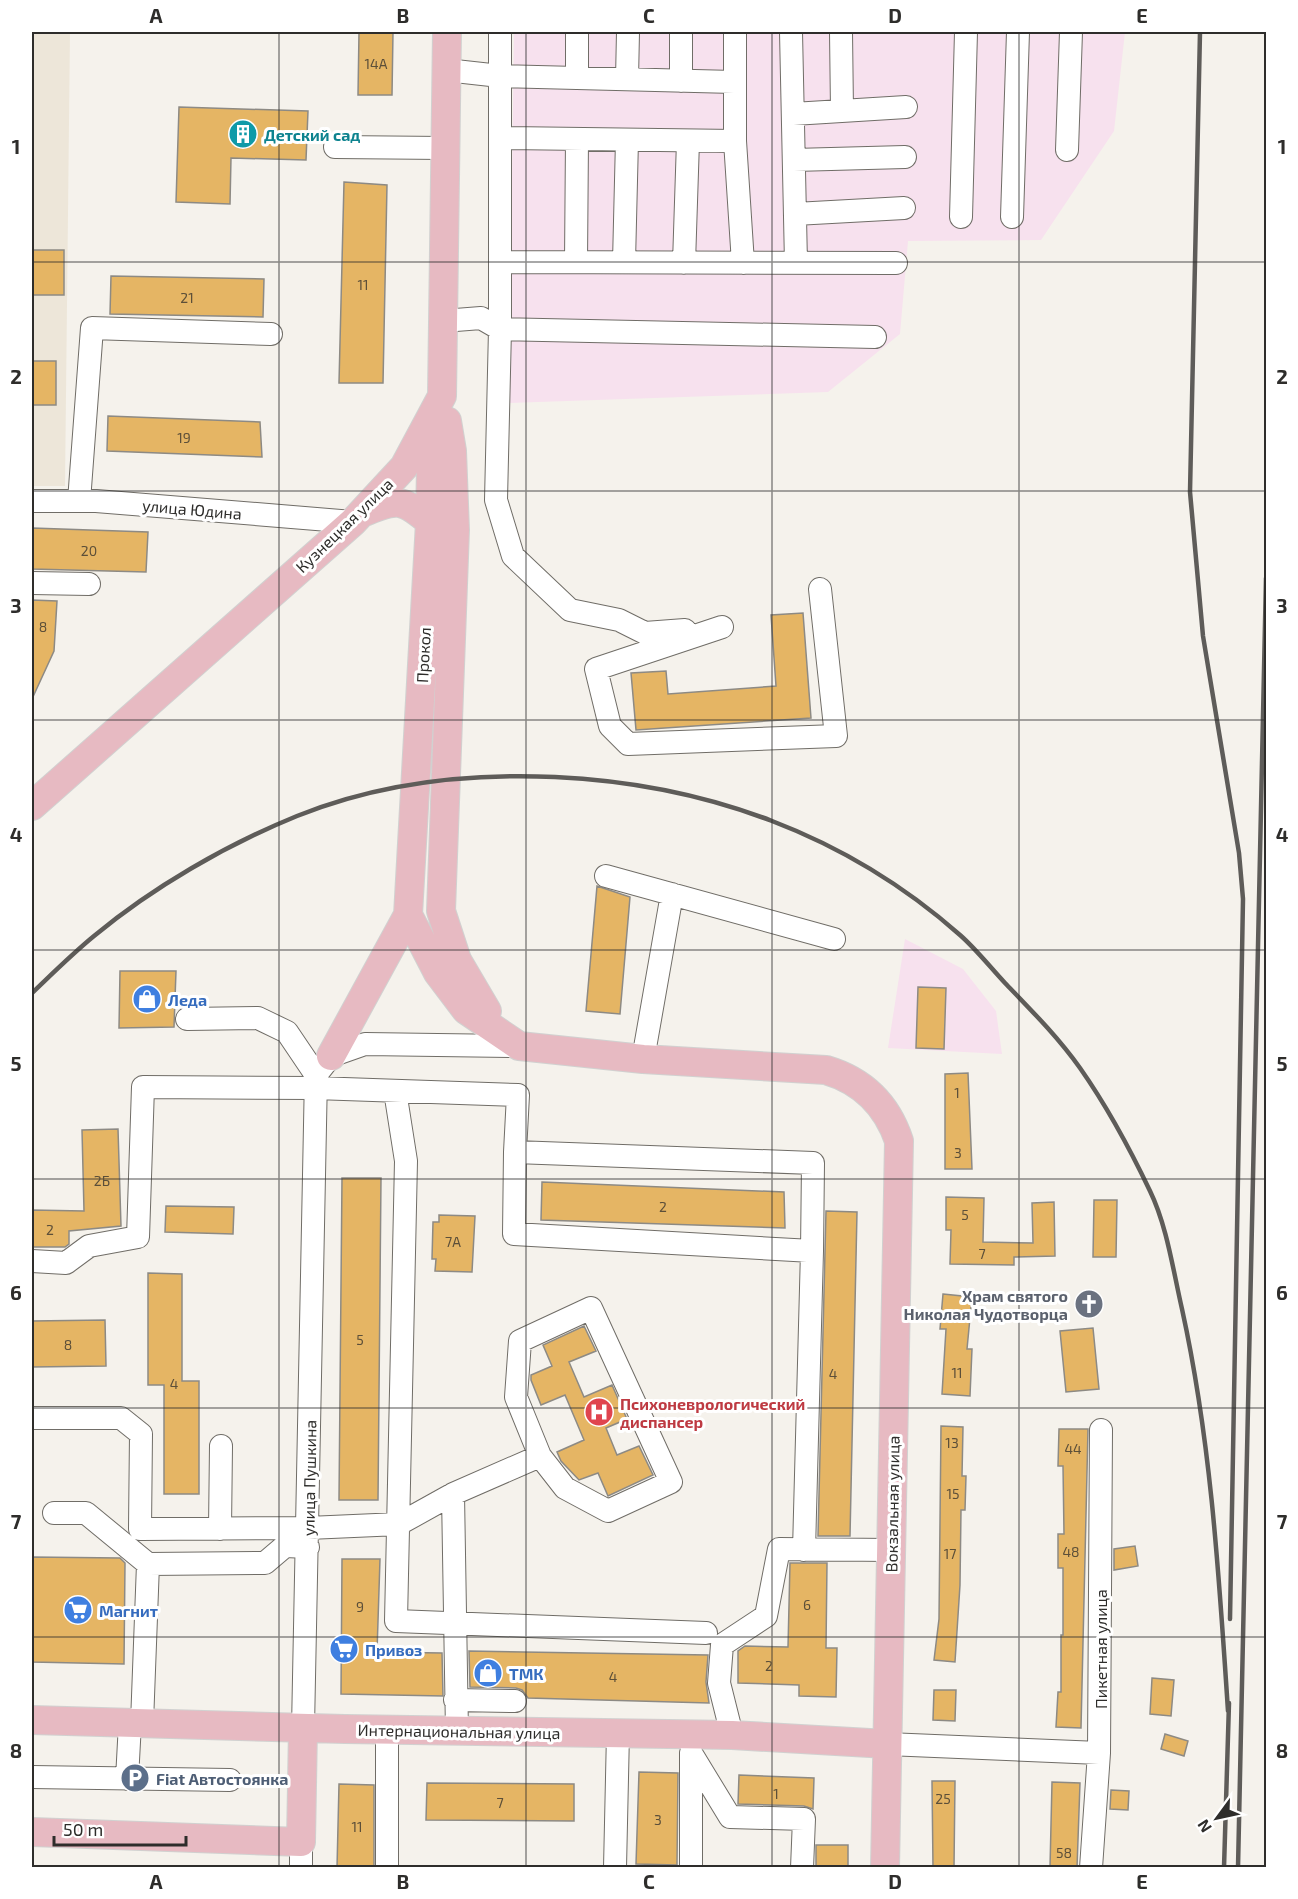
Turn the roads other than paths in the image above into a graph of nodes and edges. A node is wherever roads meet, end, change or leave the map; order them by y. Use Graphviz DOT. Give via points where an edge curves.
graph roads {
  1 [pos="447,32"];
  2 [pos="500,32"];
  3 [pos="577,32"];
  4 [pos="627,32"];
  5 [pos="681,32"];
  6 [pos="735,32"];
  7 [pos="791,32"];
  8 [pos="841,32"];
  9 [pos="966,32"];
  10 [pos="1018,32"];
  11 [pos="1071,32"];
  12 [pos="446,70"];
  13 [pos="500,76"];
  14 [pos="577,78"];
  15 [pos="627,79"];
  16 [pos="681,81"];
  17 [pos="734,82"];
  18 [pos="906,107"];
  19 [pos="842,111"];
  20 [pos="793,114"];
  21 [pos="500,138"];
  22 [pos="577,139"];
  23 [pos="627,140"];
  24 [pos="688,141"];
  25 [pos="735,141"];
  26 [pos="335,147"];
  27 [pos="444,148"];
  28 [pos="1067,150"];
  29 [pos="904,156"];
  30 [pos="794,160"];
  31 [pos="904,207"];
  32 [pos="795,214"];
  33 [pos="961,217"];
  34 [pos="1012,217"];
  35 [pos="500,262"];
  36 [pos="576,262"];
  37 [pos="624,262"];
  38 [pos="684,262"];
  39 [pos="742,263"];
  40 [pos="796,263"];
  41 [pos="896,263"];
  42 [pos="443,321"];
  43 [pos="500,329"];
  44 [pos="271,334"];
  45 [pos="875,337"];
  46 [pos="442,396"];
  47 [pos="32,501"];
  48 [pos="79,501"];
  49 [pos="357,518"];
  50 [pos="430,522"];
  51 [pos="32,583"];
  52 [pos="88,584"];
  53 [pos="820,589"];
  54 [pos="32,806"];
  55 [pos="606,876"];
  56 [pos="672,894"];
  57 [pos="408,915"];
  58 [pos="834,939"];
  59 [pos="187,1019"];
  60 [pos="519,1046"];
  61 [pos="643,1059"];
  62 [pos="320,1073"];
  63 [pos="395,1091"];
  64 [pos="515,1152"];
  65 [pos="812,1251"];
  66 [pos="32,1261"];
  67 [pos="32,1418"];
  68 [pos="1101,1430"];
  69 [pos="220,1446"];
  70 [pos="540,1456"];
  71 [pos="453,1494"];
  72 [pos="54,1513"];
  73 [pos="399,1524"];
  74 [pos="220,1529"];
  75 [pos="308,1537"];
  76 [pos="804,1550"];
  77 [pos="891,1550"];
  78 [pos="148,1564"];
  79 [pos="454,1622"];
  80 [pos="706,1633"];
  81 [pos="455,1701"];
  82 [pos="515,1701"];
  83 [pos="32,1720"];
  84 [pos="136,1723"];
  85 [pos="303,1728"];
  86 [pos="387,1730"];
  87 [pos="457,1731"];
  88 [pos="618,1733"];
  89 [pos="732,1735"];
  90 [pos="690,1744"];
  91 [pos="887,1744"];
  92 [pos="1099,1753"];
  93 [pos="32,1778"];
  94 [pos="127,1779"];
  95 [pos="230,1780"];
  96 [pos="32,1832"];
  97 [pos="301,1855"];
  98 [pos="387,1868"];
  99 [pos="615,1868"];
  100 [pos="691,1868"];
  101 [pos="802,1868"];
  102 [pos="885,1868"];
  103 [pos="1091,1868"];
  1 -- 12 [label="main road, Кузнецкая улица"];
  2 -- 13 [label="street"];
  3 -- 14 [label="street"];
  4 -- 15 [label="street"];
  5 -- 16 [label="street"];
  6 -- 17 [label="street"];
  7 -- 20 [label="street"];
  8 -- 19 [label="street"];
  9 -- 33 [label="street"];
  10 -- 34 [label="street"];
  11 -- 28 [label="street"];
  12 -- 13 [label="street"];
  12 -- 27 [label="main road, Кузнецкая улица"];
  13 -- 14 [label="street"];
  13 -- 21 [label="street"];
  14 -- 15 [label="street"];
  15 -- 16 [label="street"];
  16 -- 17 [label="street"];
  17 -- 25 [label="street"];
  18 -- 19 [label="street"];
  19 -- 20 [label="street"];
  20 -- 30 [label="street"];
  21 -- 22 [label="street"];
  21 -- 35 [label="street"];
  22 -- 23 [label="street"];
  22 -- 36 [label="street"];
  23 -- 24 [label="street"];
  23 -- 37 [label="street"];
  24 -- 25 [label="street"];
  24 -- 38 [label="street"];
  25 -- 39 [label="street"];
  26 -- 27 [label="street"];
  27 -- 42 [label="main road, Кузнецкая улица"];
  29 -- 30 [label="street"];
  30 -- 32 [label="street"];
  31 -- 32 [label="street"];
  32 -- 40 [label="street"];
  35 -- 36 [label="street"];
  35 -- 43 [label="street"];
  36 -- 37 [label="street"];
  37 -- 38 [label="street"];
  38 -- 39 [label="street"];
  39 -- 40 [label="street"];
  40 -- 41 [label="street"];
  42 -- 43 [label="street" via="480,318"];
  42 -- 46 [label="main road, Кузнецкая улица"];
  43 -- 45 [label="street"];
  43 -- 53 [label="street" via="496,500 513,556 570,610 620,620 645,633 722,627 596,669 610,726 628,744 836,736"];
  44 -- 48 [label="street" via="92,327"];
  46 -- 49 [label="main road, Кузнецкая улица" via="404,467"];
  46 -- 50 [label="main road, Прокол" via="431,466"];
  46 -- 60 [label="main road" via="452,451 455,530 441,911 457,960 481,1004"];
  47 -- 48 [label="street, улица Юдина"];
  48 -- 49 [label="street, улица Юдина"];
  49 -- 50 [label="main road" via="386,503 408,504"];
  49 -- 54 [label="main road, Кузнецкая улица"];
  50 -- 57 [label="main road, Прокол"];
  51 -- 52 [label="street"];
  55 -- 56 [label="street"];
  56 -- 58 [label="street"];
  56 -- 61 [label="street"];
  57 -- 60 [label="main road" via="438,973 466,1010"];
  57 -- 62 [label="main road"];
  59 -- 62 [label="street" via="258,1018 287,1032"];
  60 -- 61 [label="main road"];
  60 -- 62 [label="street" via="364,1044"];
  61 -- 77 [label="main road, Вокзальная улица" via="826,1070 870,1093 883,1107 899,1141"];
  62 -- 63 [label="street"];
  62 -- 66 [label="street" via="143,1087 138,1237 89,1245 66,1263"];
  62 -- 75 [label="street, улица Пушкина"];
  63 -- 64 [label="street" via="518,1095"];
  63 -- 73 [label="street" via="406,1161"];
  64 -- 65 [label="street" via="514,1234"];
  64 -- 65 [label="street" via="813,1162"];
  65 -- 76 [label="street"];
  67 -- 74 [label="street" via="121,1418 141,1434 140,1529"];
  68 -- 92 [label="street, Пикетная улица"];
  69 -- 74 [label="street"];
  70 -- 70 [label="street" via="565,1488 608,1511 671,1482 591,1308 520,1341 516,1397"];
  70 -- 71 [label="street"];
  71 -- 73 [label="street"];
  71 -- 79 [label="street"];
  72 -- 78 [label="street" via="86,1513"];
  73 -- 75 [label="street"];
  73 -- 79 [label="street" via="396,1621"];
  74 -- 75 [label="street"];
  75 -- 78 [label="street" via="285,1546 265,1563"];
  75 -- 85 [label="street, улица Пушкина"];
  76 -- 77 [label="street"];
  76 -- 89 [label="street" via="779,1549 766,1616 722,1645 719,1683"];
  77 -- 91 [label="main road, Вокзальная улица"];
  78 -- 84 [label="street"];
  79 -- 80 [label="street"];
  79 -- 81 [label="street"];
  81 -- 82 [label="street"];
  81 -- 87 [label="street"];
  83 -- 84 [label="main road, Интернациональная улица"];
  84 -- 85 [label="main road, Интернациональная улица"];
  84 -- 94 [label="street"];
  85 -- 86 [label="main road, Интернациональная улица"];
  85 -- 97 [label="main road, улица Пушкина"];
  86 -- 87 [label="main road, Интернациональная улица"];
  86 -- 98 [label="street"];
  87 -- 88 [label="main road, Интернациональная улица"];
  88 -- 90 [label="main road, Интернациональная улица"];
  88 -- 99 [label="street"];
  89 -- 90 [label="main road, Интернациональная улица"];
  89 -- 91 [label="main road, Интернациональная улица"];
  90 -- 100 [label="street"];
  90 -- 101 [label="street" via="730,1817 804,1819"];
  91 -- 92 [label="street"];
  91 -- 102 [label="main road, Вокзальная улица"];
  92 -- 103 [label="street, Пикетная улица"];
  93 -- 94 [label="street"];
  94 -- 95 [label="street"];
  96 -- 97 [label="main road"];
}
